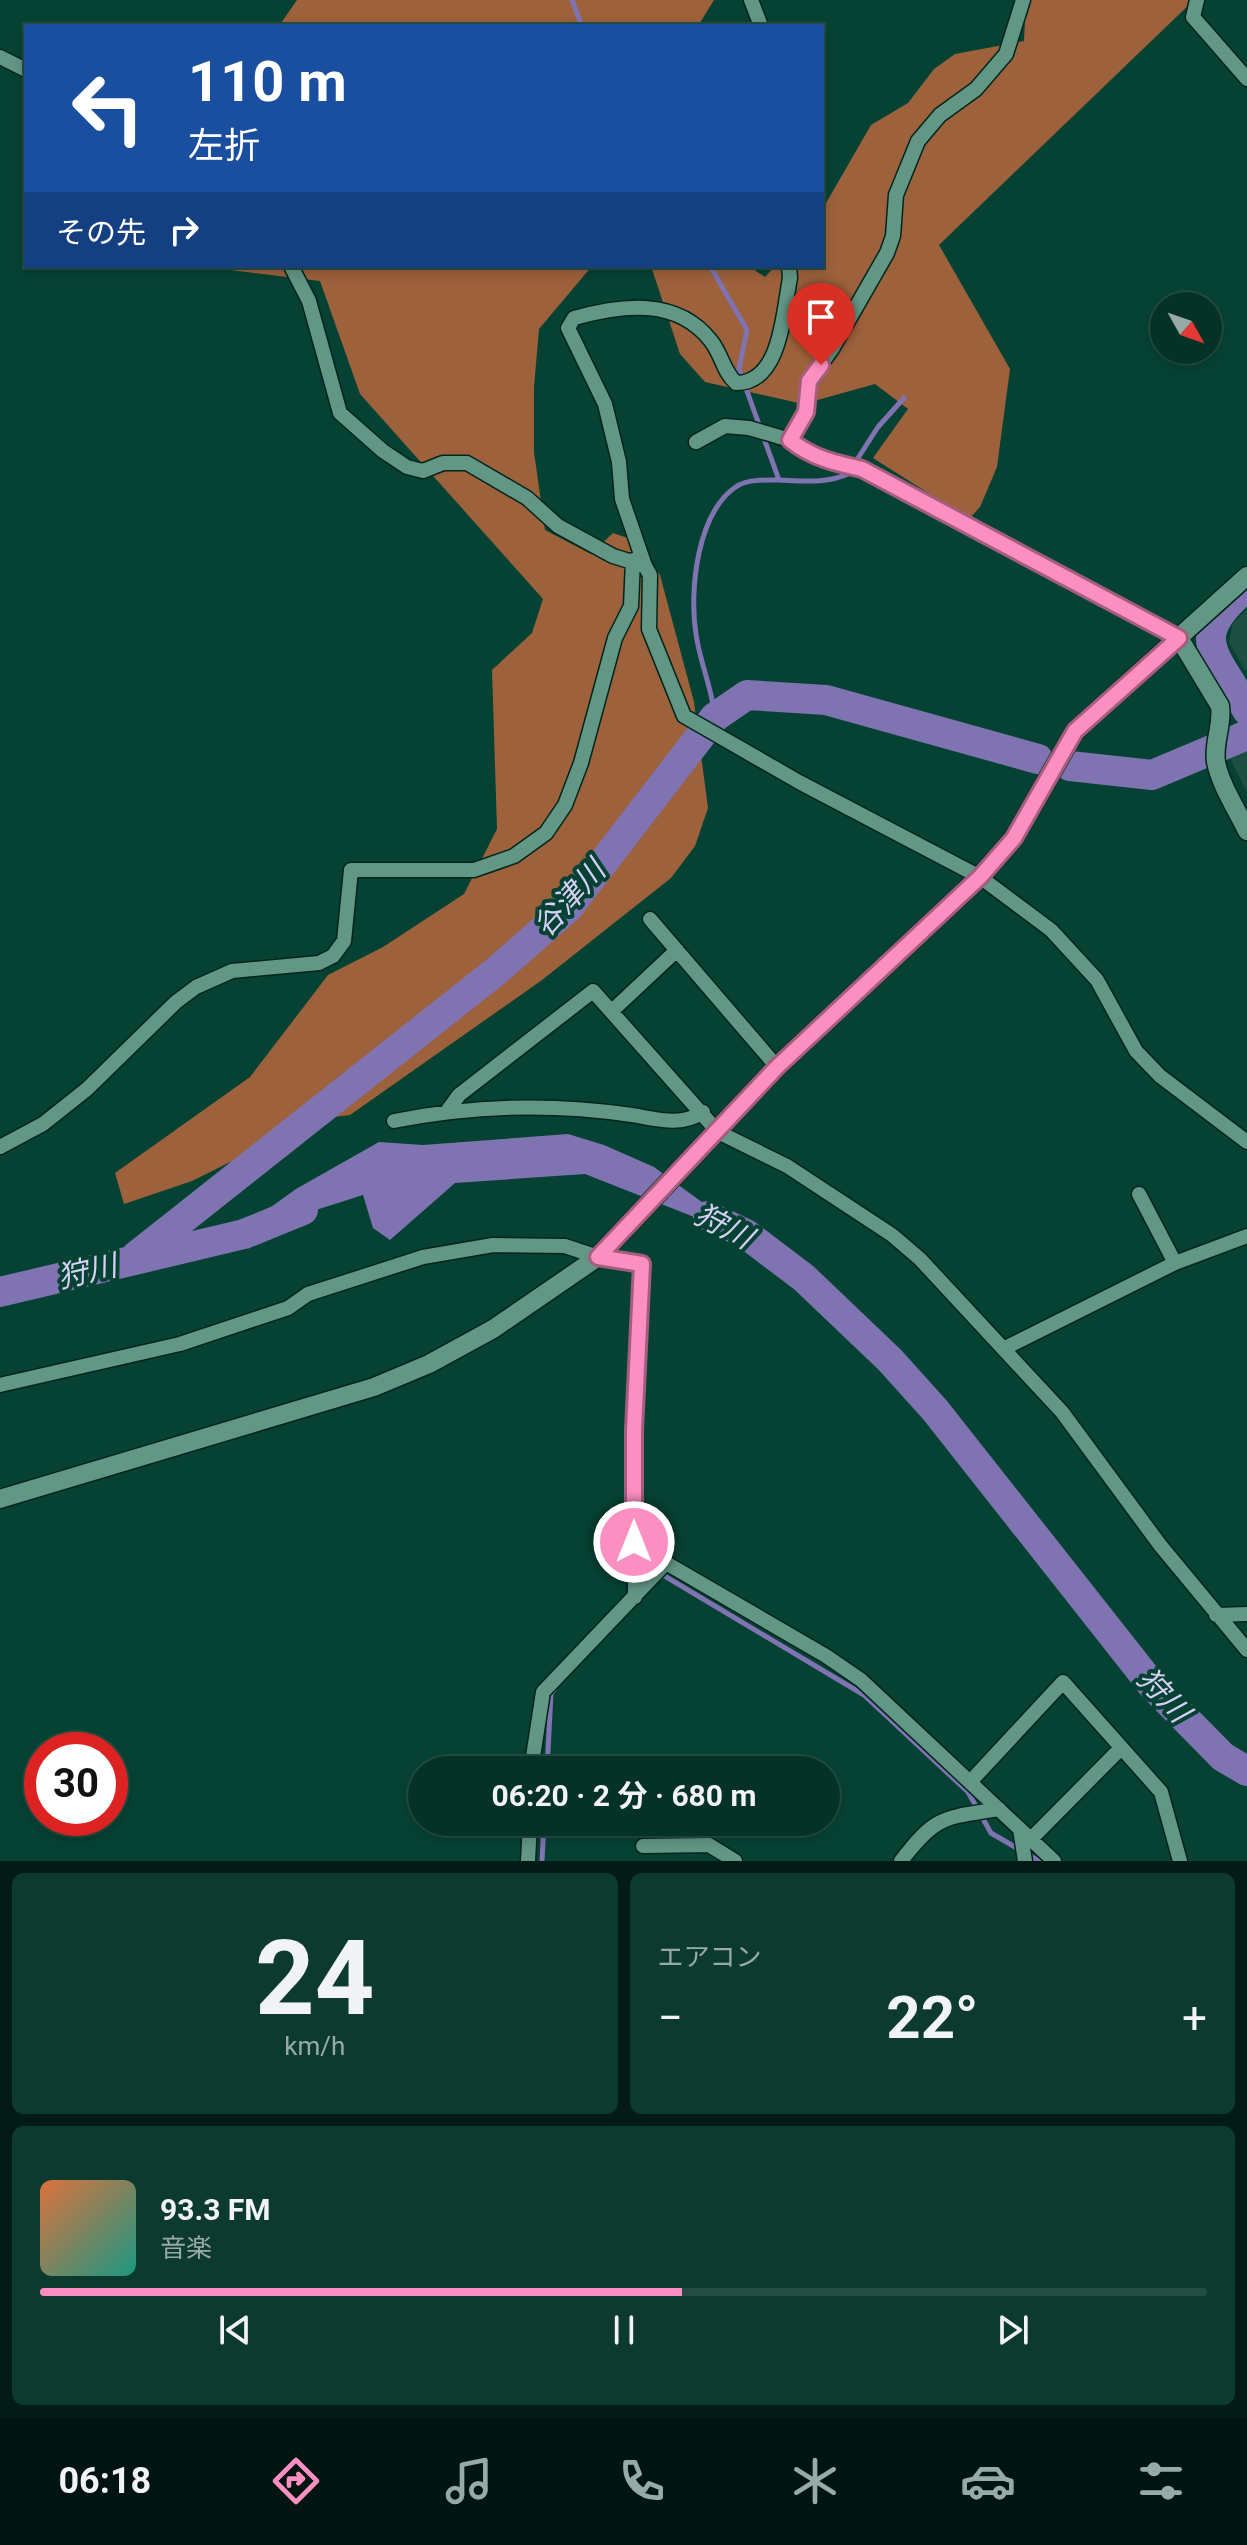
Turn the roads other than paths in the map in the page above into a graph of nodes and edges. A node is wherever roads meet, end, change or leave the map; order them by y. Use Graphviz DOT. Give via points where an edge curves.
graph roads {
  1 [pos="751,0"];
  2 [pos="1023,0"];
  3 [pos="1197,0"];
  4 [pos="760,24"];
  5 [pos="0,57"];
  6 [pos="24,69"];
  7 [pos="1247,79"];
  8 [pos="292,268"];
  9 [pos="789,268"];
  10 [pos="790,440"];
  11 [pos="696,442"];
  12 [pos="639,563"];
  13 [pos="1247,576"];
  14 [pos="1179,638"];
  15 [pos="1247,831"];
  16 [pos="980,877"];
  17 [pos="650,919"];
  18 [pos="677,950"];
  19 [pos="613,1010"];
  20 [pos="777,1067"];
  21 [pos="448,1110"];
  22 [pos="703,1112"];
  23 [pos="394,1121"];
  24 [pos="718,1132"];
  25 [pos="1247,1142"];
  26 [pos="0,1147"];
  27 [pos="1139,1194"];
  28 [pos="1247,1236"];
  29 [pos="604,1251"];
  30 [pos="1175,1263"];
  31 [pos="1005,1348"];
  32 [pos="0,1385"];
  33 [pos="0,1499"];
  34 [pos="635,1597"];
  35 [pos="1247,1614"];
  36 [pos="1216,1615"];
  37 [pos="1247,1650"];
  38 [pos="1121,1748"];
  39 [pos="533,1756"];
  40 [pos="970,1782"];
  41 [pos="999,1809"];
  42 [pos="1026,1834"];
  43 [pos="529,1836"];
  44 [pos="643,1846"];
  45 [pos="528,1861"];
  46 [pos="735,1861"];
  47 [pos="901,1861"];
  48 [pos="1025,1861"];
  49 [pos="1054,1861"];
  50 [pos="1180,1861"];
  1 -- 4 [label="street"];
  2 -- 10 [label="street" via="1006,54 918,141 896,195 887,253 809,381 806,412"];
  3 -- 7 [label="street" via="1193,17"];
  5 -- 6 [label="street"];
  8 -- 12 [label="street" via="309,301 340,413 383,451 423,471 443,463 467,463 527,498 558,526 613,556"];
  9 -- 12 [label="street" via="770,364 751,383 736,383 727,374 721,355 696,324 658,308 603,310 574,318 568,328 605,404"];
  10 -- 11 [label="street" via="725,426"];
  10 -- 14 [label="street" via="822,460 862,469"];
  12 -- 16 [label="street" via="650,575 649,629 684,716"];
  12 -- 26 [label="street" via="631,606 615,638 576,777 546,833 514,856 474,870 351,870 344,941 333,956 319,963 232,971 196,987 87,1089 43,1124"];
  13 -- 14 [label="street"];
  14 -- 15 [label="street" via="1220,706 1216,764"];
  14 -- 16 [label="street" via="1075,731 1014,838"];
  16 -- 20 [label="street"];
  16 -- 25 [label="street" via="1078,955 1136,1051 1160,1076"];
  17 -- 18 [label="street"];
  18 -- 19 [label="street"];
  18 -- 20 [label="street"];
  19 -- 21 [label="street" via="593,991 459,1095"];
  19 -- 22 [label="street"];
  20 -- 24 [label="street"];
  21 -- 22 [label="street" via="557,1106 682,1122"];
  21 -- 23 [label="street"];
  22 -- 24 [label="street"];
  24 -- 29 [label="street"];
  24 -- 31 [label="street" via="787,1166 892,1235"];
  27 -- 30 [label="street"];
  28 -- 30 [label="street"];
  29 -- 32 [label="street" via="493,1245 423,1257 180,1344"];
  29 -- 33 [label="street" via="493,1329 374,1387"];
  29 -- 34 [label="street" via="642,1264 634,1430"];
  30 -- 31 [label="street"];
  31 -- 36 [label="street" via="1062,1412"];
  34 -- 39 [label="street" via="543,1692"];
  34 -- 40 [label="street" via="666,1563 861,1680"];
  35 -- 36 [label="street"];
  36 -- 37 [label="street"];
  38 -- 40 [label="street" via="1063,1682"];
  38 -- 42 [label="street"];
  38 -- 50 [label="street" via="1161,1792"];
  40 -- 41 [label="street"];
  41 -- 42 [label="street"];
  41 -- 47 [label="street" via="933,1824"];
  42 -- 48 [label="street"];
  42 -- 49 [label="street"];
  43 -- 45 [label="street"];
  44 -- 46 [label="street" via="709,1845"];
}
